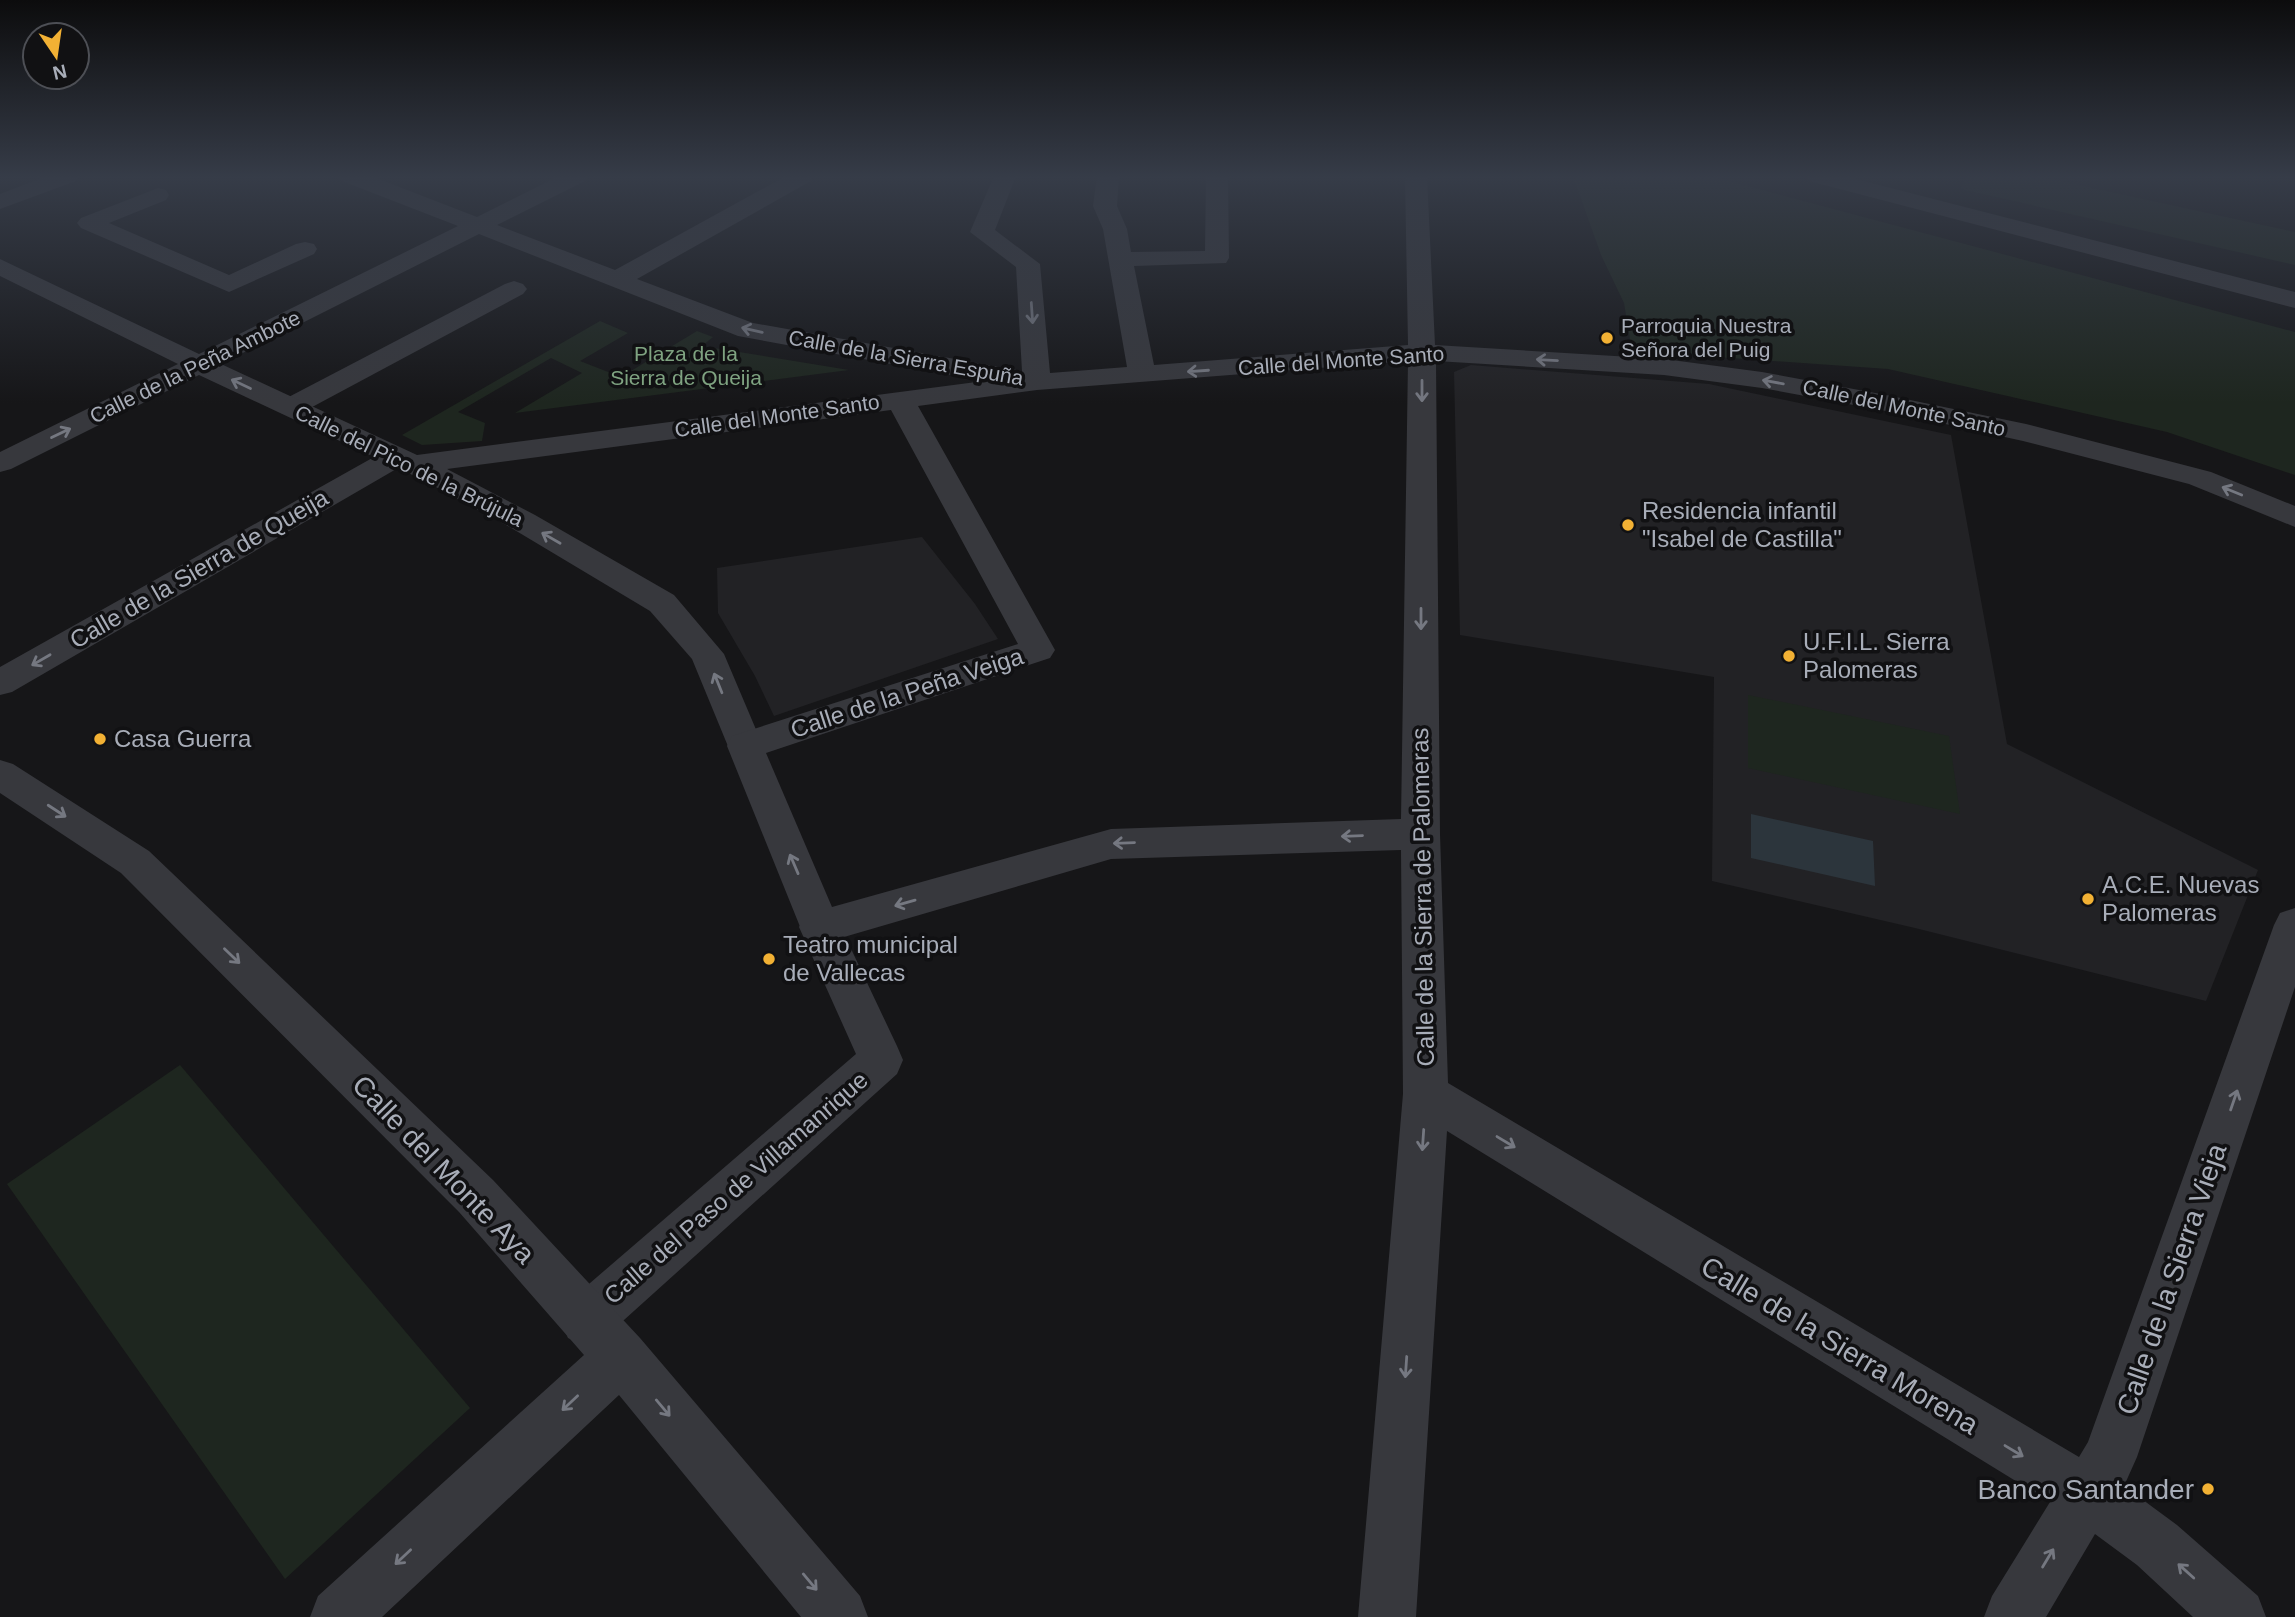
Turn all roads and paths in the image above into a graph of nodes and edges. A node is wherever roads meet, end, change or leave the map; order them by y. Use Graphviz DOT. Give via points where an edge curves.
graph roads {
  1 [pos="152,251"];
  2 [pos="154,251"];
  3 [pos="298,251"];
  4 [pos="425,251"];
  5 [pos="546,251"];
  6 [pos="667,251"];
  7 [pos="1010,251"];
  8 [pos="1119,251"];
  9 [pos="1217,251"];
  10 [pos="1419,251"];
  11 [pos="2122,251"];
  12 [pos="1120,259"];
  13 [pos="0,266"];
  14 [pos="120,266"];
  15 [pos="618,279"];
  16 [pos="514,289"];
  17 [pos="2295,300"];
  18 [pos="1422,352"];
  19 [pos="201,365"];
  20 [pos="1142,374"];
  21 [pos="1037,382"];
  22 [pos="900,400"];
  23 [pos="291,407"];
  24 [pos="0,463"];
  25 [pos="417,465"];
  26 [pos="2295,517"];
  27 [pos="0,683"];
  28 [pos="744,746"];
  29 [pos="0,774"];
  30 [pos="1420,834"];
  31 [pos="2295,925"];
  32 [pos="820,927"];
  33 [pos="1426,1094"];
  34 [pos="603,1338"];
  35 [pos="2089,1494"];
  36 [pos="339,1617"];
  37 [pos="839,1617"];
  38 [pos="1387,1617"];
  39 [pos="2013,1617"];
  40 [pos="2237,1617"];
  1 -- 14 [label="street"];
  2 -- 3 [label="street" via="229,284"];
  4 -- 19 [label="street, Calle de la Peña Ambote"];
  5 -- 15 [label="street, Calle de la Sierra Espuña"];
  6 -- 15 [label="street"];
  7 -- 21 [label="street, one-way" via="1028,264"];
  8 -- 12 [label="street"];
  9 -- 12 [label="street" via="1217,258"];
  10 -- 18 [label="street, Calle de la Sierra de Palomeras"];
  11 -- 17 [label="street"];
  12 -- 20 [label="street"];
  13 -- 19 [label="street, Calle del Pico de la Brújula"];
  21 -- 15 [label="street, Calle de la Sierra Espuña, one-way" via="747,330"];
  16 -- 23 [label="street"];
  18 -- 20 [label="street, Calle del Monte Santo, one-way"];
  26 -- 18 [label="street, Calle del Monte Santo, one-way" via="2200,478 2025,433 1874,401 1664,367"];
  18 -- 30 [label="street, Calle de la Sierra de Palomeras, one-way"];
  23 -- 19 [label="street, Calle del Pico de la Brújula, one-way"];
  24 -- 19 [label="street, Calle de la Peña Ambote, one-way"];
  20 -- 21 [label="street, Calle del Monte Santo"];
  21 -- 22 [label="street, Calle del Monte Santo"];
  22 -- 25 [label="street, Calle del Monte Santo"];
  22 -- 28 [label="street, Calle de la Peña Veiga" via="1038,650"];
  23 -- 25 [label="street, Calle del Pico de la Brújula"];
  25 -- 27 [label="street, Calle de la Sierra de Queija, one-way"];
  28 -- 25 [label="street, Calle del Pico de la Brújula, one-way" via="707,654 662,603"];
  32 -- 28 [label="street, Calle del Paso de Villamanrique, one-way"];
  29 -- 34 [label="street, Calle del Monte Aya, one-way" via="135,862 476,1196"];
  30 -- 32 [label="street, one-way" via="1111,844"];
  30 -- 33 [label="street, Calle de la Sierra de Palomeras"];
  35 -- 31 [label="street, Calle de la Sierra Vieja, one-way" via="2110,1457"];
  32 -- 34 [label="street, Calle del Paso de Villamanrique" via="881,1060"];
  33 -- 35 [label="street, Calle de la Sierra Morena, one-way"];
  33 -- 38 [label="street, Calle de la Sierra de Palomeras, one-way"];
  34 -- 36 [label="street, one-way"];
  34 -- 37 [label="street, Calle del Monte Aya, one-way"];
  39 -- 35 [label="street, Calle de la Sierra Vieja, one-way"];
  40 -- 35 [label="street, Calle de la Sierra Morena, one-way" via="2157,1545"];
}
